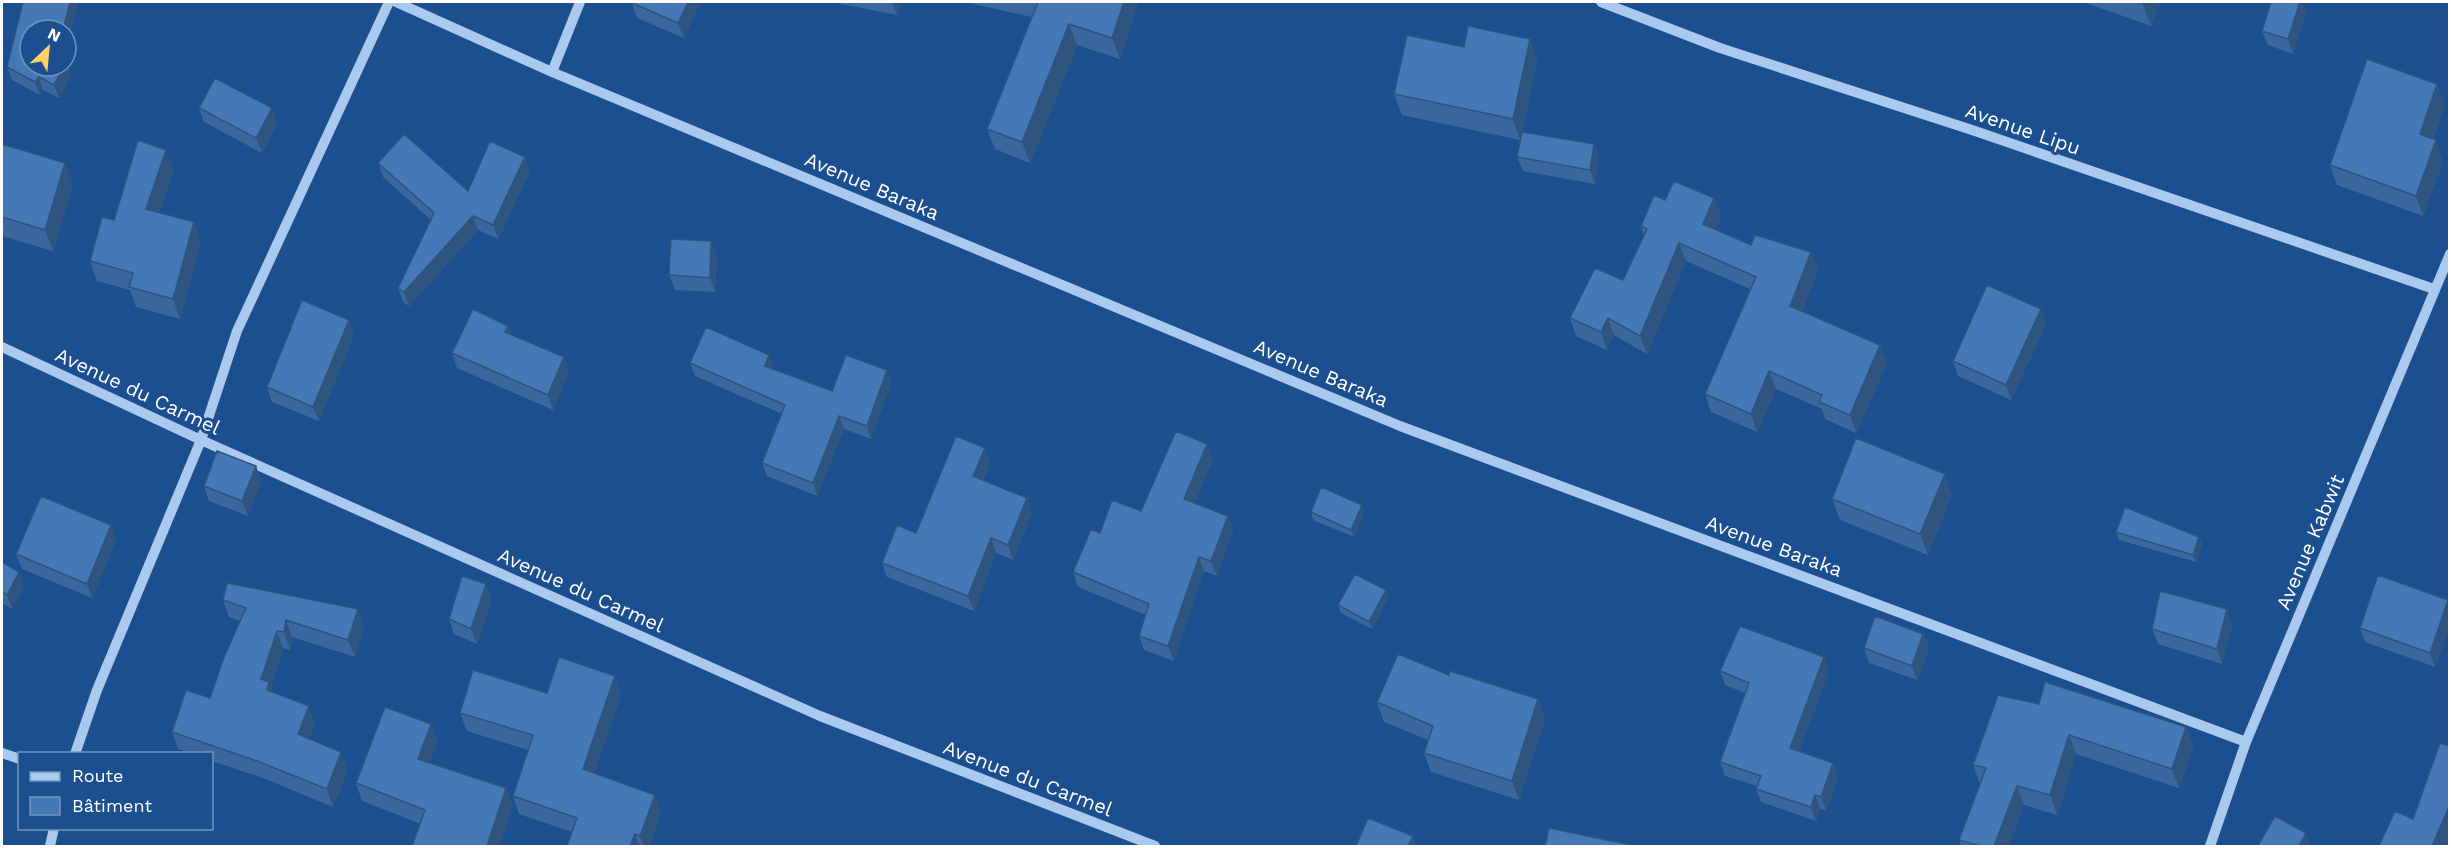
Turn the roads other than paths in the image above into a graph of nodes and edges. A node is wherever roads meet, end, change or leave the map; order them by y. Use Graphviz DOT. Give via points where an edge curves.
graph roads {
  1 [pos="389,2"];
  2 [pos="396,2"];
  3 [pos="580,2"];
  4 [pos="1600,2"];
  5 [pos="552,72"];
  6 [pos="2450,254"];
  7 [pos="2434,289"];
  8 [pos="2,347"];
  9 [pos="201,440"];
  10 [pos="2246,742"];
  11 [pos="75,752"];
  12 [pos="2,753"];
  13 [pos="18,758"];
  14 [pos="54,830"];
  15 [pos="50,846"];
  16 [pos="1155,846"];
  17 [pos="2210,846"];
  1 -- 9 [label="street" via="237,331"];
  2 -- 5 [label="street, Avenue Baraka"];
  3 -- 5 [label="street"];
  4 -- 7 [label="street, Avenue Lipu" via="1720,48"];
  5 -- 10 [label="street, Avenue Baraka" via="1400,426"];
  6 -- 7 [label="street, Avenue Kabwit"];
  7 -- 10 [label="street, Avenue Kabwit"];
  8 -- 9 [label="street, Avenue du Carmel"];
  9 -- 11 [label="street"];
  9 -- 16 [label="street, Avenue du Carmel" via="820,716"];
  10 -- 17 [label="street, Avenue Kabwit"];
  12 -- 13 [label="street"];
  14 -- 15 [label="street"];
}
